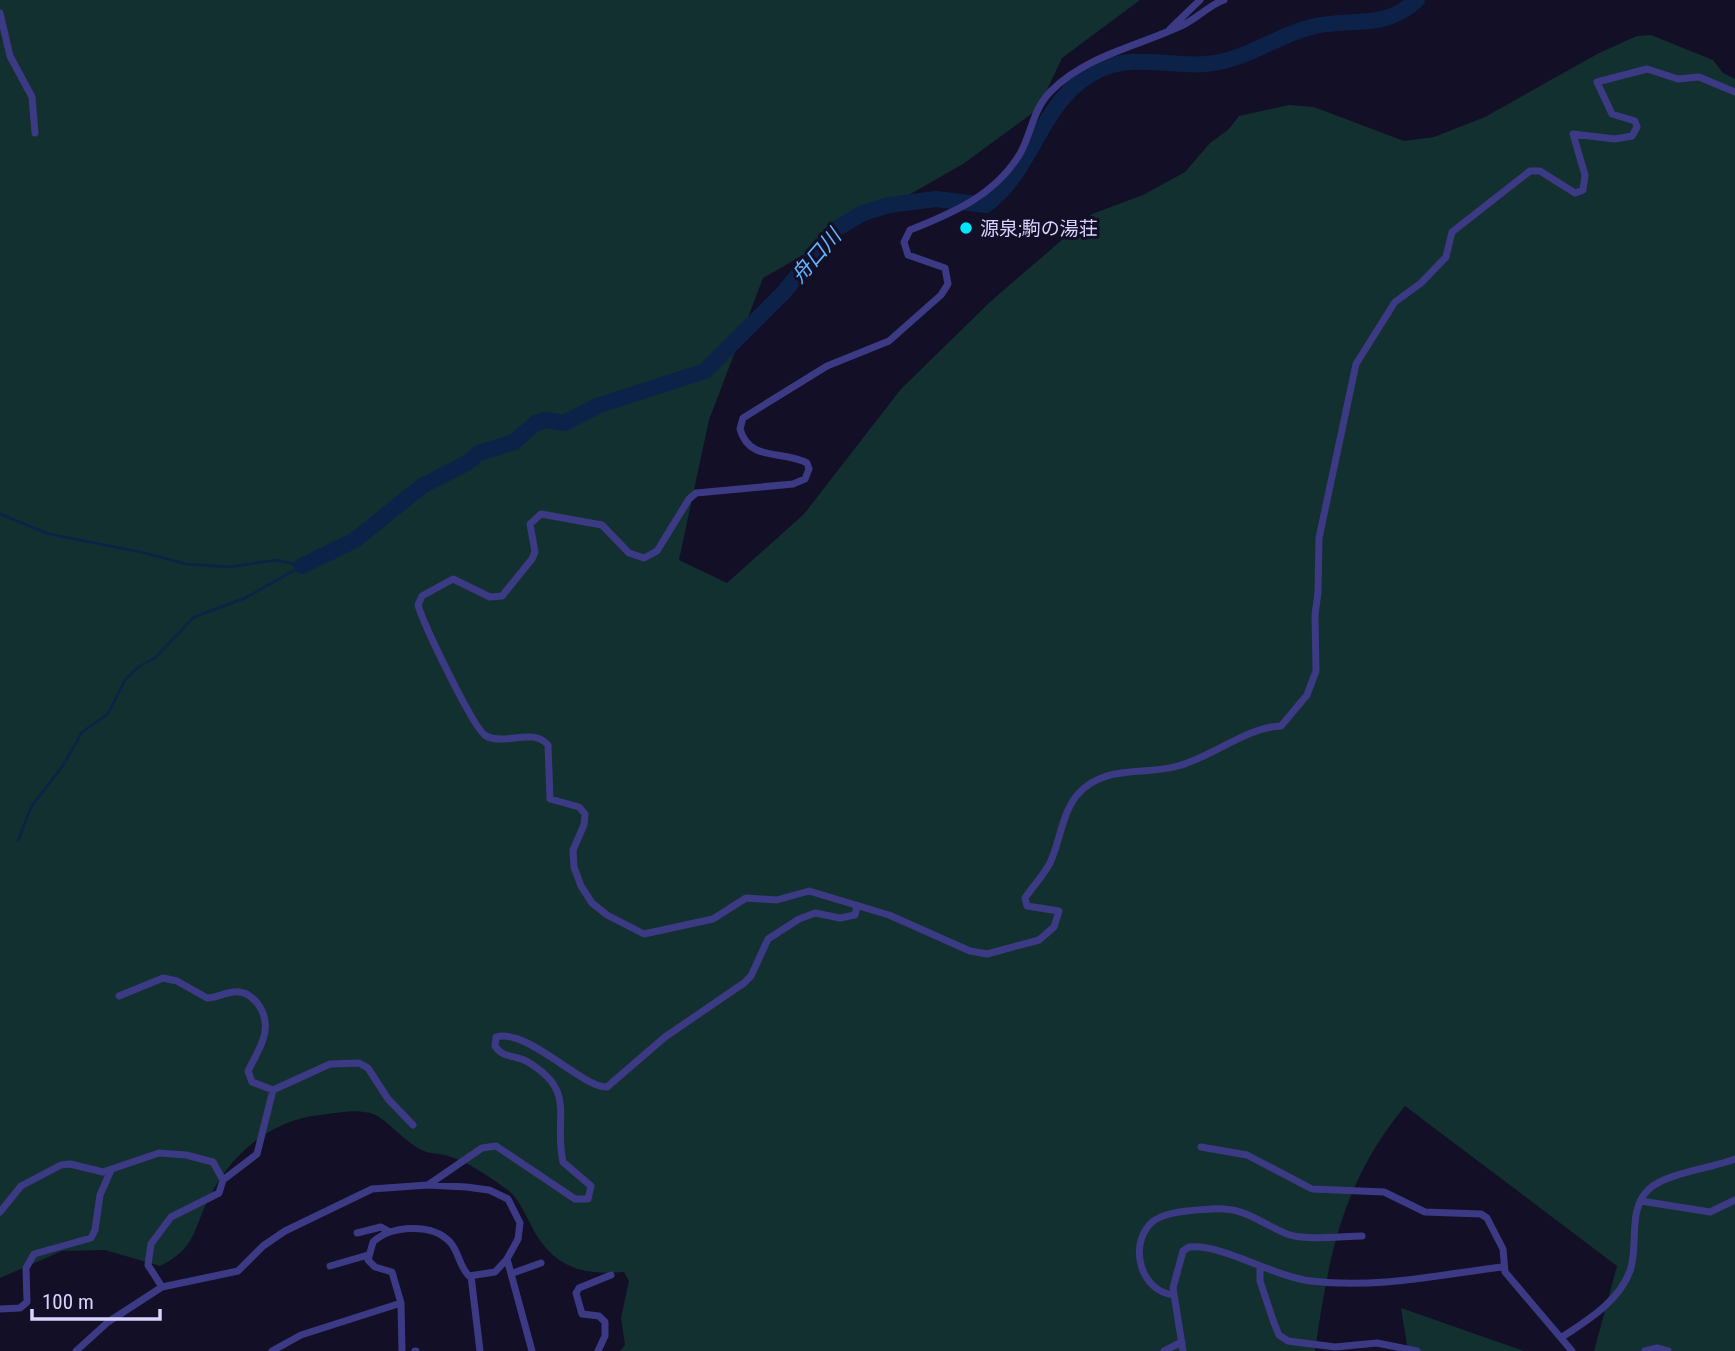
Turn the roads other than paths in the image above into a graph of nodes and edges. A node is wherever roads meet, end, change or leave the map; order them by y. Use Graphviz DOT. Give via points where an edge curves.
graph roads {
  1 [pos="1200,0"];
  2 [pos="1224,0"];
  3 [pos="0,13"];
  4 [pos="1170,30"];
  5 [pos="1735,92"];
  6 [pos="35,133"];
  7 [pos="857,906"];
  8 [pos="119,996"];
  9 [pos="273,1090"];
  10 [pos="414,1125"];
  11 [pos="1201,1147"];
  12 [pos="1735,1159"];
  13 [pos="111,1170"];
  14 [pos="223,1180"];
  15 [pos="428,1185"];
  16 [pos="1735,1200"];
  17 [pos="1641,1201"];
  18 [pos="0,1212"];
  19 [pos="388,1231"];
  20 [pos="357,1233"];
  21 [pos="1362,1236"];
  22 [pos="368,1255"];
  23 [pos="507,1259"];
  24 [pos="541,1263"];
  25 [pos="330,1266"];
  26 [pos="1503,1267"];
  27 [pos="1260,1268"];
  28 [pos="513,1273"];
  29 [pos="611,1275"];
  30 [pos="471,1276"];
  31 [pos="162,1287"];
  32 [pos="1174,1294"];
  33 [pos="401,1303"];
  34 [pos="0,1309"];
  35 [pos="1562,1337"];
  36 [pos="1182,1342"];
  37 [pos="76,1351"];
  38 [pos="272,1351"];
  39 [pos="402,1351"];
  40 [pos="480,1351"];
  41 [pos="532,1351"];
  42 [pos="598,1351"];
  43 [pos="1164,1351"];
  44 [pos="1183,1351"];
  45 [pos="1417,1351"];
  46 [pos="1572,1351"];
  47 [pos="1645,1351"];
  48 [pos="1668,1351"];
  1 -- 4 [label="street"];
  2 -- 4 [label="street"];
  3 -- 6 [label="street" via="9,56 32,97"];
  4 -- 7 [label="street" via="1119,49 1058,84 1036,108 1021,152 984,193 965,208 910,230 905,242 908,255 945,268 948,284 941,295 889,341 827,366 743,418 741,433 748,445 760,453 807,463 805,479 696,493 657,551 644,558 629,554 601,525 541,514 530,524 532,559 502,596 490,597 453,579 426,592 418,605 478,731 498,740 534,737 548,745 550,799 575,805 585,814 573,850 581,886 592,903 615,921 636,932 653,934 713,919 746,898 777,900 809,891"];
  5 -- 7 [label="street" via="1699,77 1678,79 1647,69 1597,82 1612,114 1635,121 1637,127 1632,136 1621,139 1573,134 1585,175 1583,190 1572,192 1541,171 1526,173 1456,228 1443,261 1395,302 1356,364 1350,382 1319,538 1316,671 1307,695 1284,723 1266,725 1192,762 1158,771 1112,772 1082,790 1069,809 1049,863 1025,898 1028,907 1059,911 1054,927 1039,940 978,954 890,915"];
  7 -- 15 [label="street" via="852,917 808,914 775,934 763,946 744,983 665,1037 607,1087 588,1082 554,1057 516,1039 496,1037 500,1053 528,1062 553,1082 562,1102 563,1162 591,1186 588,1199 575,1199 496,1146 482,1148"];
  8 -- 9 [label="street" via="163,978 207,998 245,993 259,1006 267,1025 248,1076"];
  9 -- 10 [label="street" via="330,1064 359,1063"];
  9 -- 14 [label="street" via="257,1154"];
  11 -- 26 [label="street" via="1247,1155 1312,1189 1384,1192 1425,1212 1481,1214 1503,1249"];
  12 -- 17 [label="street" via="1654,1185"];
  13 -- 14 [label="street" via="151,1154 169,1153 213,1162"];
  13 -- 18 [label="street" via="67,1164 44,1172 21,1186"];
  13 -- 34 [label="street" via="91,1238 34,1254 26,1268 27,1302 20,1308"];
  14 -- 31 [label="street" via="213,1198 178,1212 154,1239 148,1265"];
  15 -- 23 [label="street" via="472,1187 508,1199 520,1231"];
  15 -- 31 [label="street" via="364,1191 271,1240 238,1271"];
  16 -- 17 [label="street" via="1710,1212"];
  17 -- 35 [label="street" via="1634,1258 1622,1288"];
  19 -- 20 [label="street" via="381,1227"];
  19 -- 22 [label="street" via="373,1242"];
  19 -- 30 [label="street" via="437,1234 451,1242 462,1268"];
  21 -- 32 [label="street" via="1289,1235 1256,1215 1235,1210 1157,1218 1142,1237 1140,1267 1164,1294"];
  22 -- 25 [label="street"];
  22 -- 33 [label="street" via="375,1267 392,1272"];
  23 -- 28 [label="street"];
  23 -- 30 [label="street" via="495,1272"];
  24 -- 28 [label="street"];
  26 -- 27 [label="street" via="1370,1284 1310,1281"];
  26 -- 35 [label="street"];
  27 -- 32 [label="street" via="1215,1251 1189,1247 1177,1268"];
  27 -- 45 [label="street" via="1274,1323 1288,1341 1335,1347 1377,1343"];
  28 -- 41 [label="street"];
  29 -- 42 [label="street" via="576,1293 582,1314 599,1316 605,1322"];
  30 -- 40 [label="street"];
  31 -- 37 [label="street" via="108,1322"];
  32 -- 36 [label="street"];
  33 -- 38 [label="street" via="301,1335"];
  33 -- 39 [label="street"];
  35 -- 46 [label="street"];
  36 -- 43 [label="street"];
  36 -- 44 [label="street"];
  47 -- 48 [label="street"];
}
